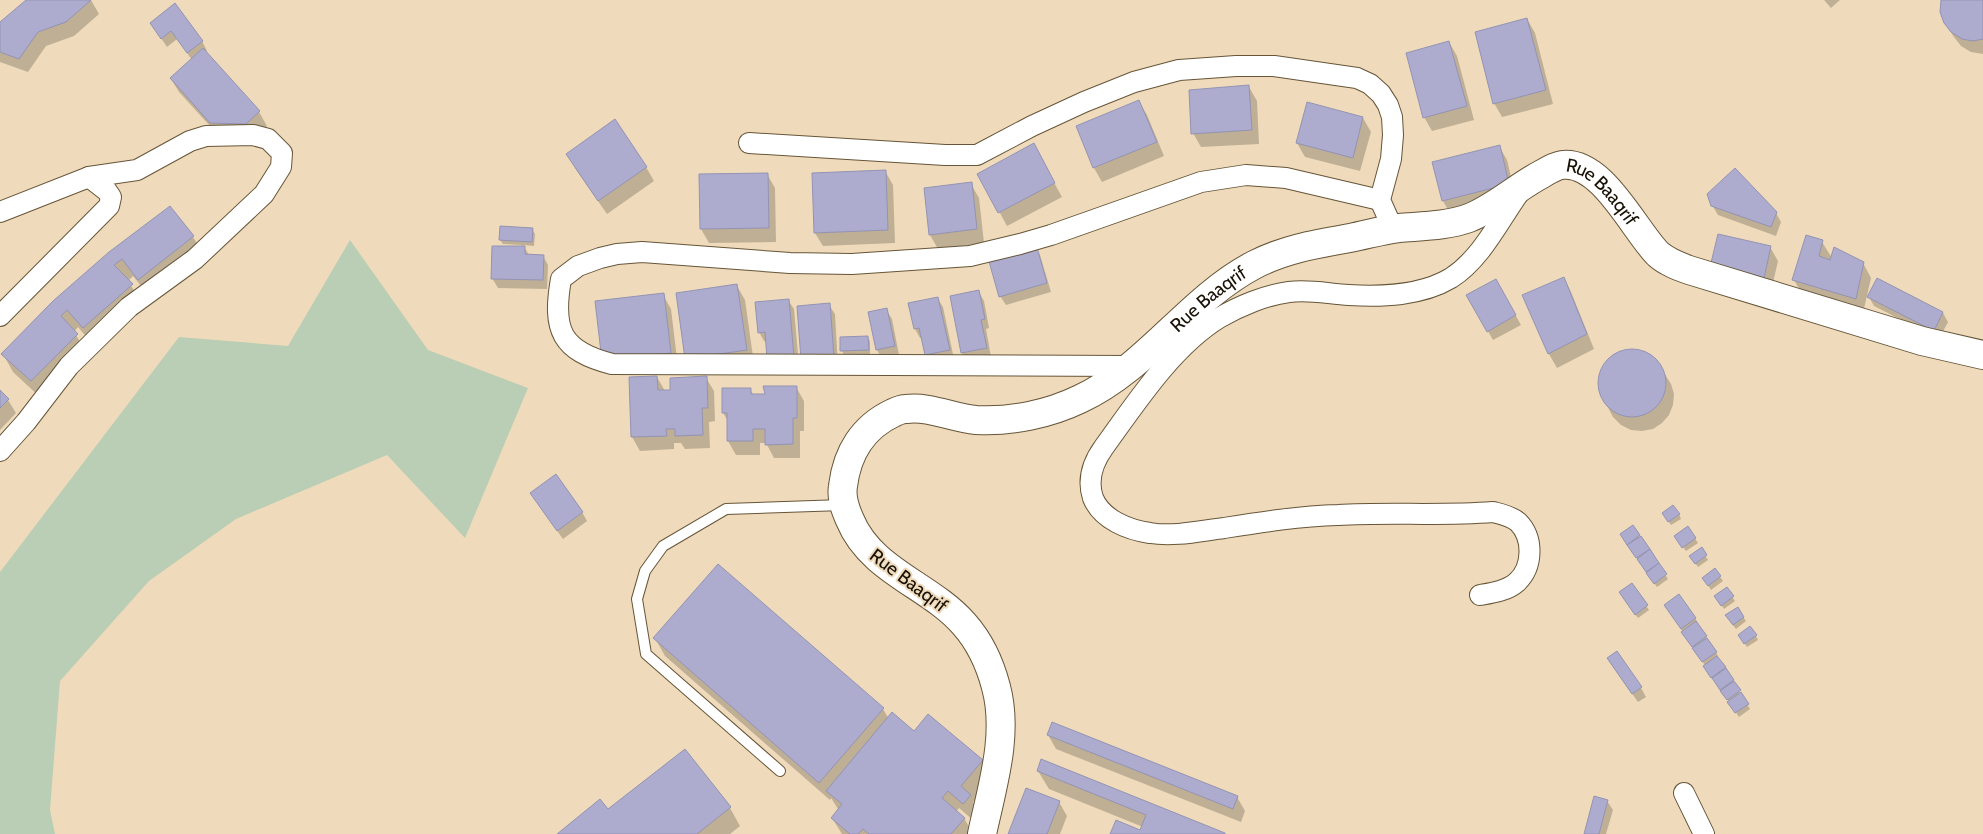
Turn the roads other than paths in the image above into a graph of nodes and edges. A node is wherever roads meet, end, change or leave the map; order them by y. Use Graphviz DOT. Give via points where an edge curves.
graph roads {
  1 [pos="750,143"];
  2 [pos="89,177"];
  3 [pos="1525,183"];
  4 [pos="1380,200"];
  5 [pos="0,212"];
  6 [pos="1393,229"];
  7 [pos="0,316"];
  8 [pos="1983,355"];
  9 [pos="1131,366"];
  10 [pos="0,451"];
  11 [pos="844,505"];
  12 [pos="1480,595"];
  13 [pos="780,771"];
  14 [pos="1684,793"];
  15 [pos="982,834"];
  16 [pos="1704,834"];
  1 -- 4 [label="street" via="977,155 1049,118 1134,82 1179,70 1274,66 1357,78 1381,94 1392,116 1393,135 1391,160"];
  2 -- 5 [label="street"];
  2 -- 7 [label="street" via="108,191 111,197 109,206"];
  2 -- 10 [label="street" via="137,170 190,141 206,136 253,135 268,139 282,153 283,162 264,194 195,259 128,307 69,366"];
  3 -- 6 [label="street, Rue Baaqrif" via="1472,217"];
  3 -- 8 [label="street, Rue Baaqrif" via="1562,165 1578,168 1607,188 1653,248 1667,261 1905,336"];
  3 -- 12 [label="street" via="1473,259 1452,277 1433,286 1376,296 1289,292 1252,302 1220,318 1190,340 1164,369 1100,452 1091,472 1091,491 1096,506 1107,517 1151,533 1186,534 1337,514 1493,512 1506,515 1525,531 1530,548 1526,570 1516,583 1501,591"];
  4 -- 6 [label="street"];
  4 -- 9 [label="street" via="1286,178 1246,175 1201,182 1052,235 970,256 852,264 790,263 642,252 617,254 578,266 561,279 558,298 560,332 569,344 590,358 612,364"];
  6 -- 9 [label="street, Rue Baaqrif" via="1281,252 1250,267 1218,290"];
  9 -- 11 [label="street, Rue Baaqrif" via="1094,393 1040,414 976,420 931,410 903,408 883,418 862,435 845,471"];
  11 -- 13 [label="lane" via="726,509 664,546 645,571 637,599 646,654"];
  11 -- 15 [label="street, Rue Baaqrif" via="865,547 948,609 964,624 986,655 997,688 1002,724"];
  14 -- 16 [label="street"];
}
